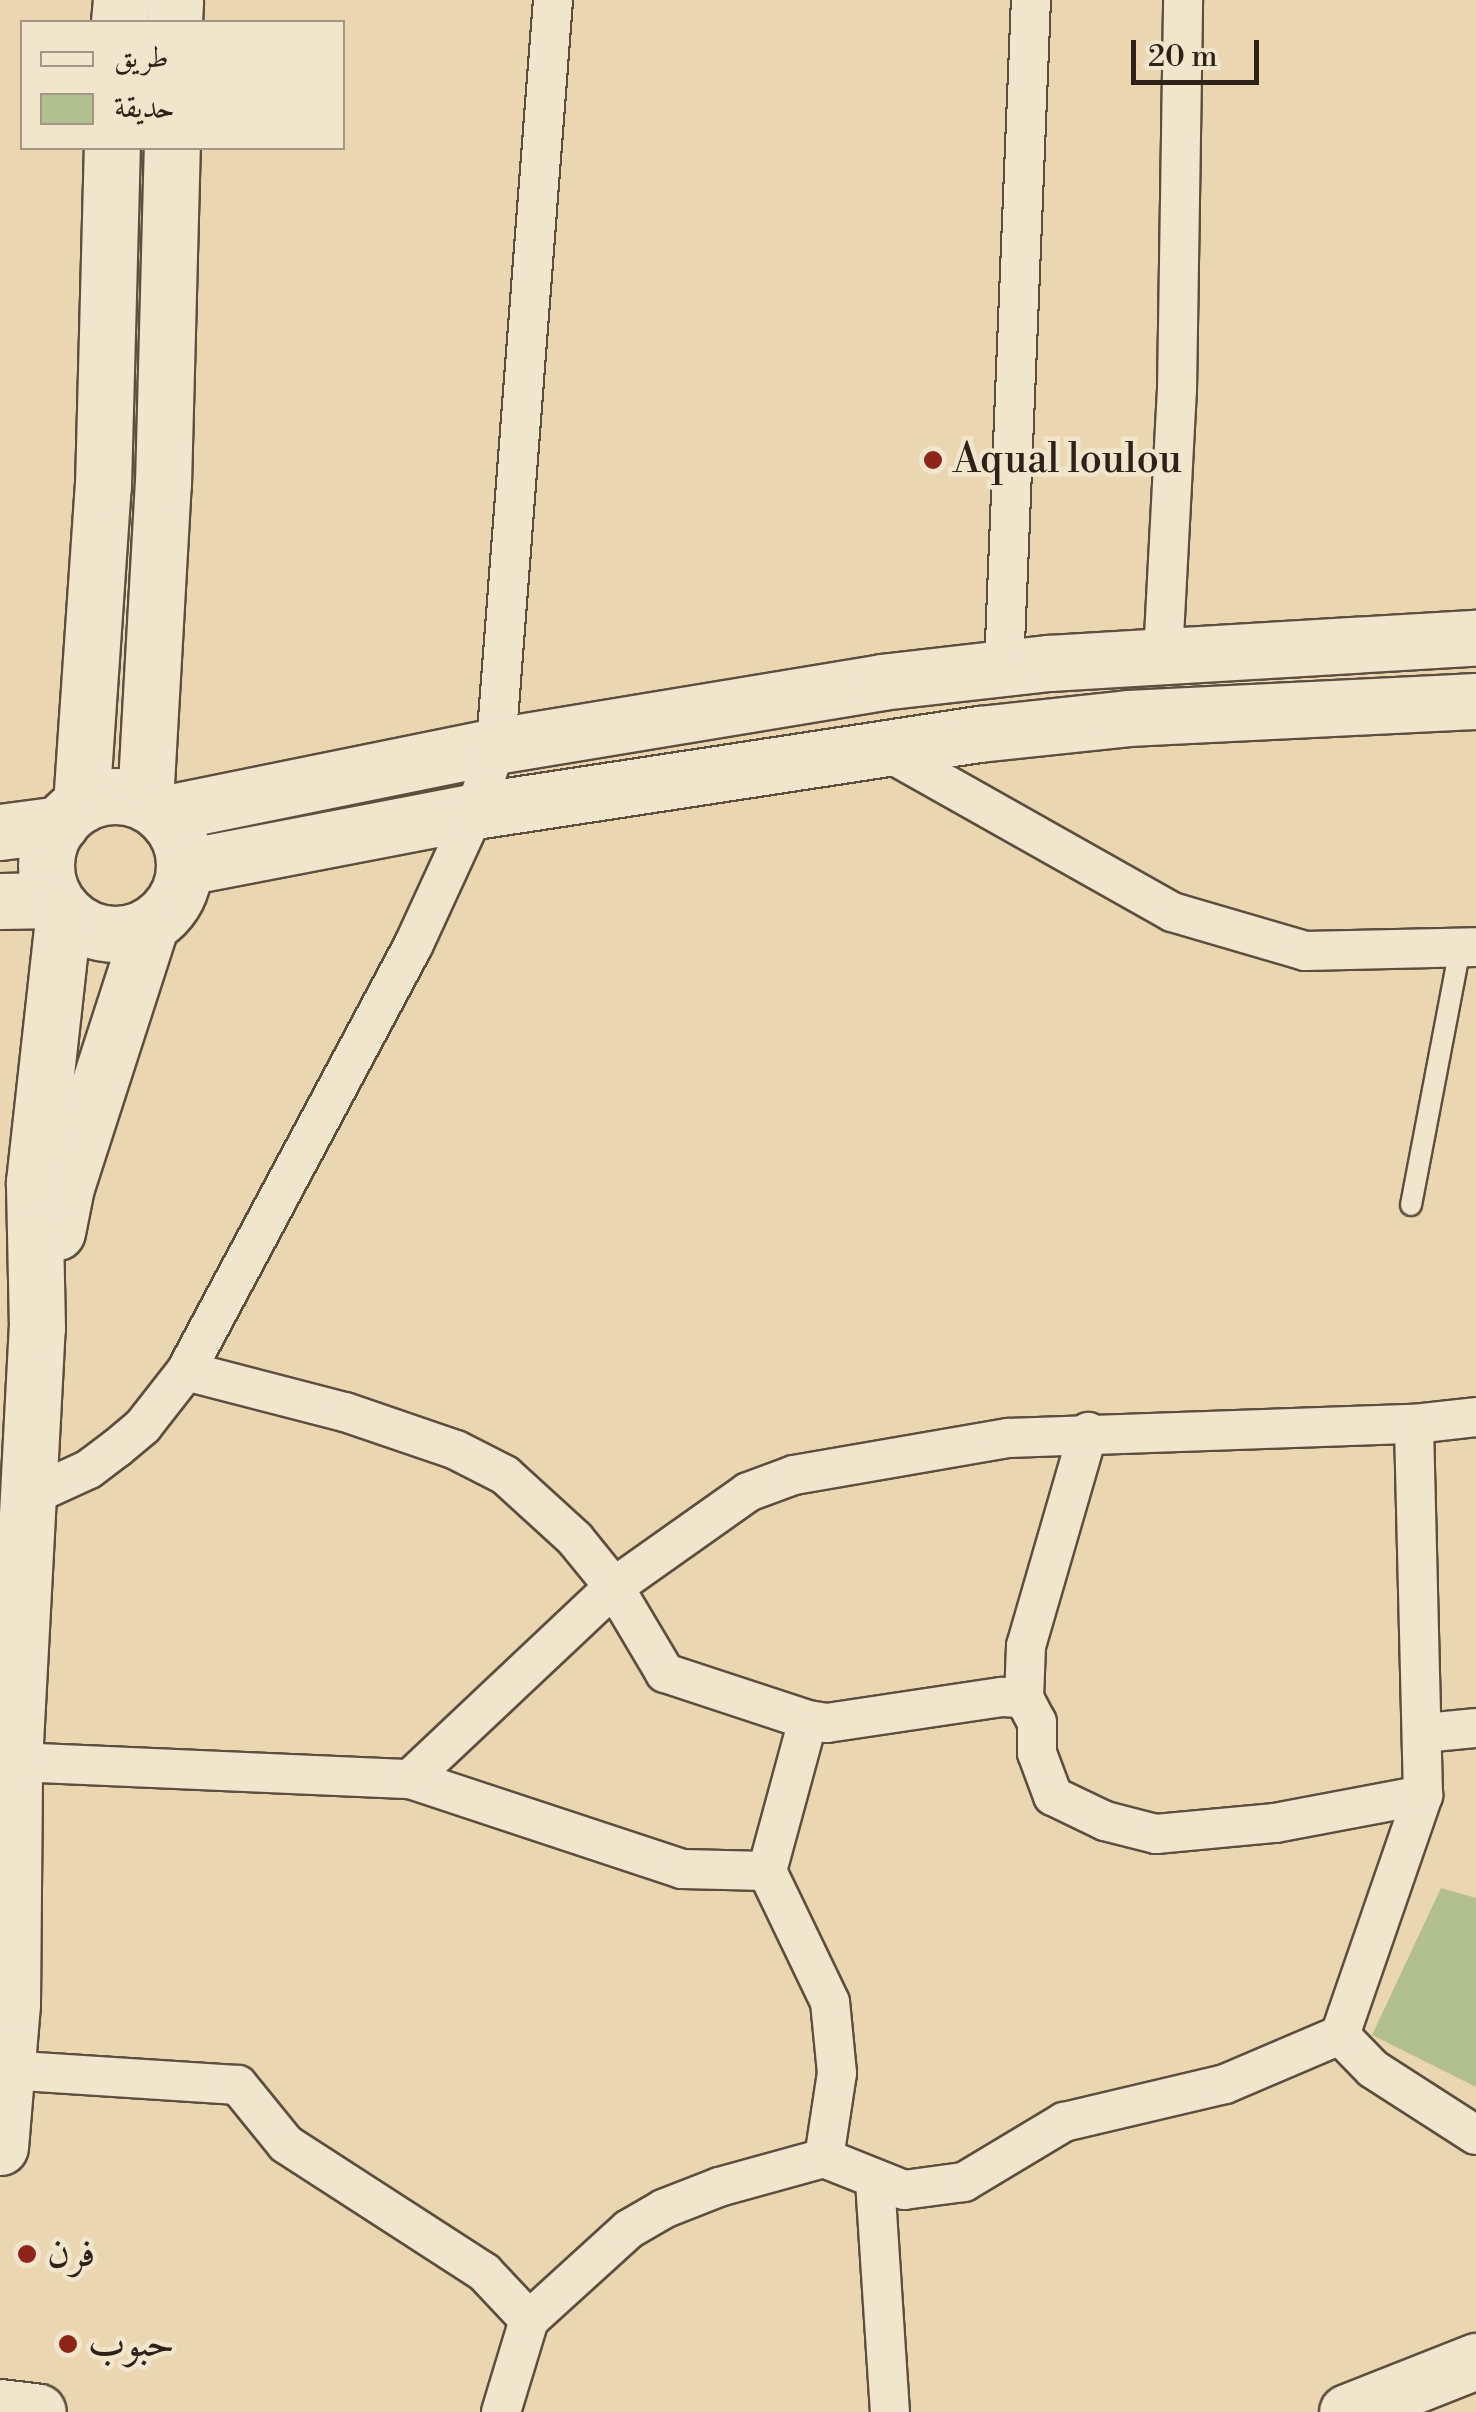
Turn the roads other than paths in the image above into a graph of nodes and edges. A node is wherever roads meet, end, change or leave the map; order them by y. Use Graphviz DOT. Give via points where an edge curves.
graph roads {
  1 [pos="553,0"];
  2 [pos="1031,0"];
  3 [pos="1182,0"];
  4 [pos="112,150"];
  5 [pos="172,150"];
  6 [pos="1476,638"];
  7 [pos="1163,656"];
  8 [pos="1004,668"];
  9 [pos="1476,702"];
  10 [pos="496,746"];
  11 [pos="881,748"];
  12 [pos="153,808"];
  13 [pos="475,811"];
  14 [pos="70,814"];
  15 [pos="0,832"];
  16 [pos="185,867"];
  17 [pos="0,902"];
  18 [pos="60,906"];
  19 [pos="151,924"];
  20 [pos="1468,948"];
  21 [pos="1410,1205"];
  22 [pos="37,1328"];
  23 [pos="186,1370"];
  24 [pos="1476,1417"];
  25 [pos="1414,1424"];
  26 [pos="1088,1432"];
  27 [pos="13,1490"];
  28 [pos="614,1587"];
  29 [pos="1024,1698"];
  30 [pos="808,1720"];
  31 [pos="1476,1728"];
  32 [pos="1424,1734"];
  33 [pos="7,1754"];
  34 [pos="410,1779"];
  35 [pos="1423,1795"];
  36 [pos="767,1871"];
  37 [pos="6,2003"];
  38 [pos="1340,2035"];
  39 [pos="5,2070"];
  40 [pos="1476,2135"];
  41 [pos="0,2147"];
  42 [pos="824,2158"];
  43 [pos="875,2181"];
  44 [pos="530,2320"];
  45 [pos="1476,2361"];
  46 [pos="0,2408"];
  47 [pos="38,2412"];
  48 [pos="501,2412"];
  49 [pos="890,2412"];
  50 [pos="1347,2412"];
  1 -- 10 [label="street"];
  2 -- 8 [label="street"];
  3 -- 7 [label="street" via="1177,390"];
  4 -- 14 [label="street" via="103,486"];
  5 -- 12 [label="street"];
  6 -- 7 [label="street"];
  7 -- 8 [label="street"];
  8 -- 10 [label="street"];
  9 -- 11 [label="street" via="1128,718"];
  10 -- 12 [label="street"];
  10 -- 13 [label="street"];
  11 -- 13 [label="street"];
  11 -- 20 [label="street" via="1172,912 1305,951"];
  12 -- 14 [label="street" via="123,796"];
  12 -- 16 [label="street" via="175,830"];
  13 -- 16 [label="street"];
  13 -- 23 [label="street" via="406,960"];
  14 -- 15 [label="street"];
  14 -- 18 [label="street" via="46,861"];
  16 -- 19 [label="street" via="175,900"];
  17 -- 18 [label="street"];
  18 -- 19 [label="street" via="79,924 115,934"];
  18 -- 22 [label="street" via="34,1182"];
  19 -- 22 [label="street" via="66,1188"];
  20 -- 21 [label="lane"];
  22 -- 27 [label="street"];
  23 -- 27 [label="street" via="144,1426 89,1469"];
  23 -- 28 [label="street" via="345,1412 505,1474 575,1539"];
  24 -- 25 [label="street"];
  25 -- 26 [label="street"];
  25 -- 32 [label="street"];
  26 -- 28 [label="street" via="1008,1438 794,1474 748,1492"];
  26 -- 29 [label="street" via="1026,1646"];
  27 -- 33 [label="street" via="20,1680"];
  28 -- 30 [label="street" via="664,1673"];
  28 -- 34 [label="street"];
  29 -- 30 [label="street" via="827,1724"];
  29 -- 35 [label="street" via="1037,1722 1037,1753 1048,1789 1080,1811 1130,1828 1172,1834 1276,1823"];
  30 -- 36 [label="street"];
  31 -- 32 [label="street"];
  32 -- 35 [label="street"];
  33 -- 34 [label="street"];
  33 -- 37 [label="street"];
  34 -- 36 [label="street" via="682,1869"];
  35 -- 38 [label="street"];
  36 -- 42 [label="street" via="830,2002 838,2073"];
  37 -- 39 [label="street"];
  38 -- 40 [label="street" via="1373,2068"];
  38 -- 43 [label="street" via="1224,2084 1064,2122 964,2182 904,2190"];
  39 -- 41 [label="street"];
  39 -- 44 [label="street" via="238,2085 286,2144 484,2272"];
  42 -- 43 [label="street"];
  42 -- 44 [label="street" via="663,2209 629,2229"];
  43 -- 49 [label="street"];
  44 -- 48 [label="street"];
  45 -- 50 [label="street"];
  46 -- 47 [label="street"];
}
